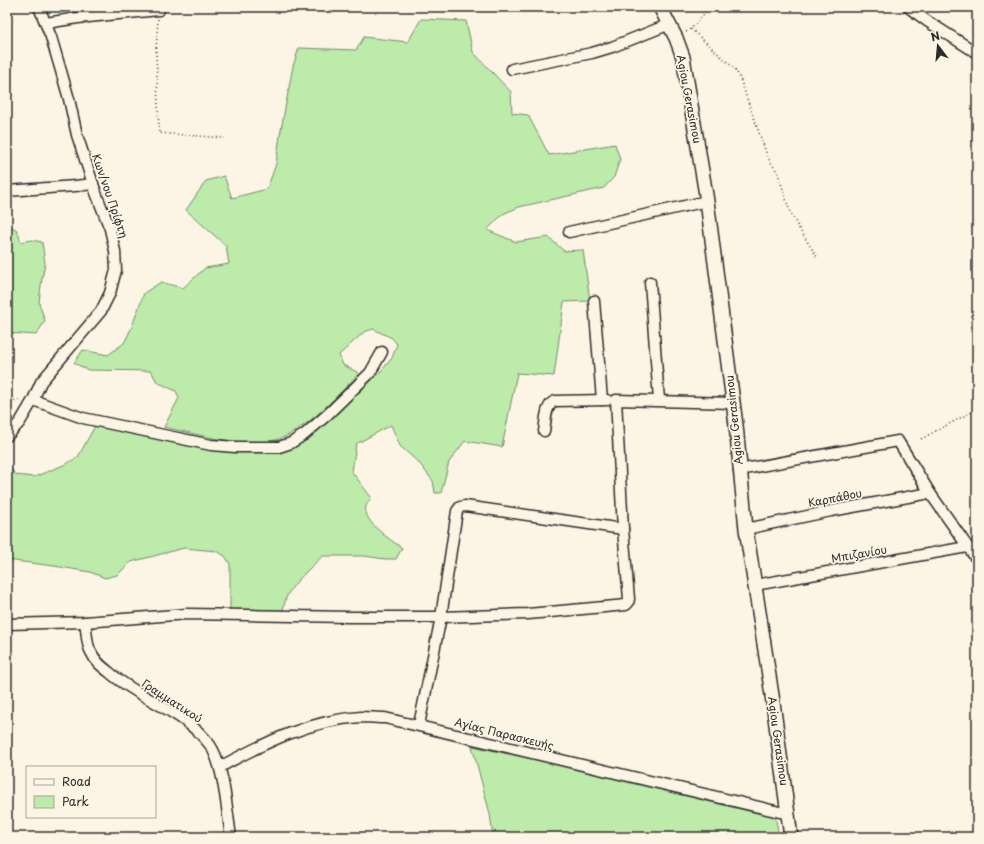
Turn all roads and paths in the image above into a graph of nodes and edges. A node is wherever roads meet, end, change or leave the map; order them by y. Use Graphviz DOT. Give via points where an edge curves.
graph roads {
  1 [pos="39,7"];
  2 [pos="660,7"];
  3 [pos="708,7"];
  4 [pos="908,7"];
  5 [pos="159,9"];
  6 [pos="46,23"];
  7 [pos="670,24"];
  8 [pos="691,29"];
  9 [pos="676,38"];
  10 [pos="977,53"];
  11 [pos="512,69"];
  12 [pos="225,138"];
  13 [pos="93,184"];
  14 [pos="7,190"];
  15 [pos="707,201"];
  16 [pos="569,232"];
  17 [pos="817,257"];
  18 [pos="650,282"];
  19 [pos="594,301"];
  20 [pos="382,352"];
  21 [pos="34,400"];
  22 [pos="602,400"];
  23 [pos="616,400"];
  24 [pos="659,400"];
  25 [pos="733,403"];
  26 [pos="7,404"];
  27 [pos="977,410"];
  28 [pos="544,431"];
  29 [pos="7,436"];
  30 [pos="921,439"];
  31 [pos="739,470"];
  32 [pos="930,493"];
  33 [pos="746,529"];
  34 [pos="624,530"];
  35 [pos="967,547"];
  36 [pos="977,560"];
  37 [pos="755,585"];
  38 [pos="441,617"];
  39 [pos="85,622"];
  40 [pos="7,624"];
  41 [pos="419,725"];
  42 [pos="220,766"];
  43 [pos="788,814"];
  44 [pos="231,837"];
  45 [pos="791,837"];
  1 -- 6 [label="street, Κων/νου Πρίφτη"];
  2 -- 7 [label="street, Agiou Gerasimou"];
  3 -- 8 [label="path"];
  4 -- 10 [label="street"];
  5 -- 6 [label="street"];
  5 -- 12 [label="path" via="156,52 159,133"];
  6 -- 13 [label="street, Κων/νου Πρίφτη"];
  7 -- 9 [label="street, Agiou Gerasimou"];
  7 -- 11 [label="street" via="592,53"];
  8 -- 9 [label="path"];
  8 -- 17 [label="path" via="740,76 768,158 778,174 798,227"];
  9 -- 15 [label="street, Agiou Gerasimou" via="683,57"];
  13 -- 14 [label="street"];
  13 -- 21 [label="street, Κων/νου Πρίφτη" via="110,229 115,251 116,270 110,293 87,329 41,382"];
  15 -- 16 [label="street"];
  15 -- 25 [label="street, Agiou Gerasimou"];
  18 -- 24 [label="street"];
  19 -- 22 [label="street"];
  20 -- 21 [label="street" via="370,373 327,415 305,434 279,447 211,445 83,418"];
  21 -- 26 [label="path" via="16,400"];
  21 -- 29 [label="street, Κων/νου Πρίφτη"];
  22 -- 23 [label="street"];
  22 -- 28 [label="street" via="551,403 548,406"];
  23 -- 24 [label="street"];
  23 -- 34 [label="street"];
  24 -- 25 [label="street"];
  25 -- 31 [label="street, Agiou Gerasimou"];
  27 -- 30 [label="path"];
  31 -- 32 [label="street" via="898,441"];
  31 -- 33 [label="street, Agiou Gerasimou"];
  32 -- 33 [label="street, Καρπάθου"];
  32 -- 35 [label="street"];
  33 -- 37 [label="street, Agiou Gerasimou"];
  34 -- 38 [label="street" via="629,599 626,605 528,614"];
  34 -- 38 [label="street" via="462,506 457,511"];
  35 -- 36 [label="street"];
  35 -- 37 [label="street, Μπιζανίου"];
  37 -- 43 [label="street, Agiou Gerasimou"];
  38 -- 39 [label="street" via="187,614"];
  38 -- 41 [label="street"];
  39 -- 40 [label="street"];
  39 -- 42 [label="street, Γραμματικού" via="90,650 97,662 116,679 197,731 211,746"];
  41 -- 42 [label="street, Αγίας Παρασκευής" via="386,718 361,717 319,724 279,737"];
  41 -- 43 [label="street, Αγίας Παρασκευής"];
  42 -- 44 [label="street, Γραμματικού"];
  43 -- 45 [label="street, Agiou Gerasimou"];
}
